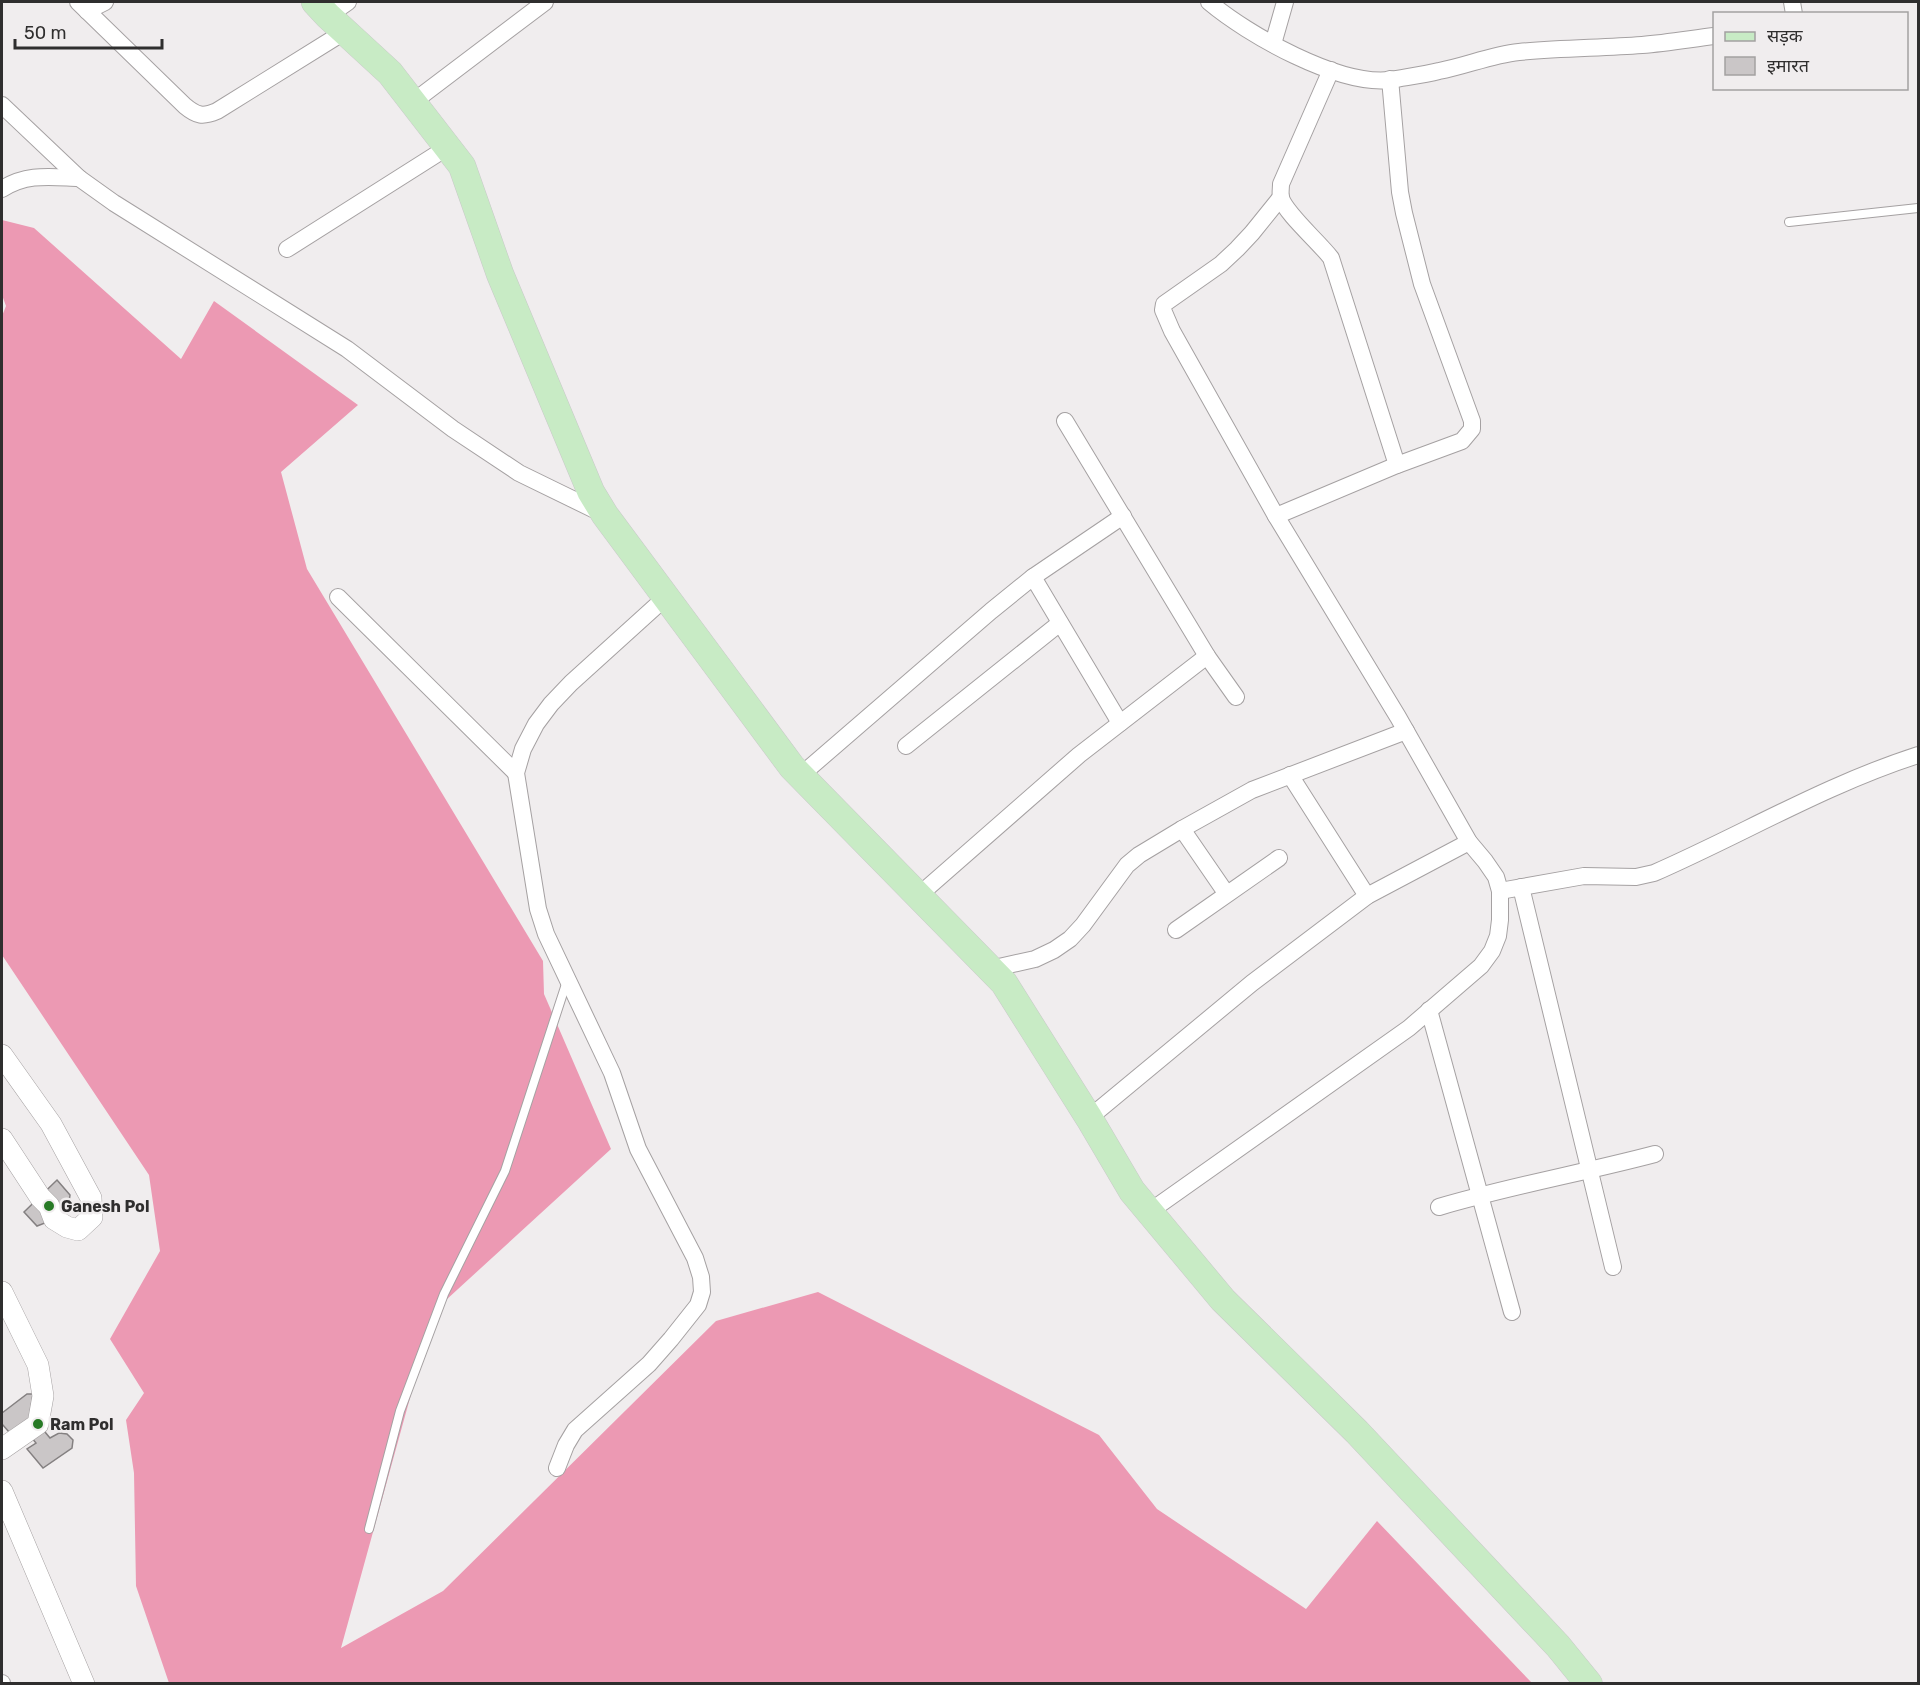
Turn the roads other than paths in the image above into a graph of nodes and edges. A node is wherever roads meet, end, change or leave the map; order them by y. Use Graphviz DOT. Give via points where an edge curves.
graph roads {
  1 [pos="105,2"];
  2 [pos="545,2"];
  3 [pos="1209,2"];
  4 [pos="1285,2"];
  5 [pos="83,6"];
  6 [pos="333,13"];
  7 [pos="1713,36"];
  8 [pos="1273,44"];
  9 [pos="1331,70"];
  10 [pos="1390,80"];
  11 [pos="413,102"];
  12 [pos="2,105"];
  13 [pos="448,147"];
  14 [pos="79,178"];
  15 [pos="2,189"];
  16 [pos="1281,197"];
  17 [pos="1918,208"];
  18 [pos="1789,222"];
  19 [pos="287,249"];
  20 [pos="1065,421"];
  21 [pos="1396,465"];
  22 [pos="605,515"];
  23 [pos="1123,516"];
  24 [pos="1275,516"];
  25 [pos="1033,578"];
  26 [pos="338,597"];
  27 [pos="666,597"];
  28 [pos="1060,623"];
  29 [pos="1207,656"];
  30 [pos="1236,697"];
  31 [pos="1120,723"];
  32 [pos="1406,731"];
  33 [pos="906,746"];
  34 [pos="1918,755"];
  35 [pos="516,773"];
  36 [pos="800,776"];
  37 [pos="1290,776"];
  38 [pos="1182,829"];
  39 [pos="1468,842"];
  40 [pos="1279,858"];
  41 [pos="1521,887"];
  42 [pos="1500,891"];
  43 [pos="1226,893"];
  44 [pos="918,896"];
  45 [pos="1367,896"];
  46 [pos="1176,930"];
  47 [pos="990,969"];
  48 [pos="567,981"];
  49 [pos="1429,1010"];
  50 [pos="2,1055"];
  51 [pos="1089,1118"];
  52 [pos="2,1139"];
  53 [pos="1655,1154"];
  54 [pos="1590,1171"];
  55 [pos="1480,1195"];
  56 [pos="1439,1207"];
  57 [pos="1149,1212"];
  58 [pos="1613,1267"];
  59 [pos="2,1292"];
  60 [pos="1512,1312"];
  61 [pos="2,1449"];
  62 [pos="557,1468"];
  63 [pos="2,1491"];
  64 [pos="369,1529"];
  65 [pos="84,1683"];
  66 [pos="1589,1683"];
  1 -- 5 [label="street"];
  2 -- 11 [label="street"];
  3 -- 8 [label="street"];
  4 -- 8 [label="street"];
  5 -- 6 [label="street" via="185,106 206,116 217,111"];
  6 -- 11 [label="main road"];
  7 -- 10 [label="street" via="1519,52"];
  8 -- 9 [label="street"];
  9 -- 10 [label="street" via="1347,76"];
  9 -- 16 [label="street" via="1281,184"];
  10 -- 21 [label="street" via="1404,213 1422,284 1472,421 1472,429 1462,441"];
  11 -- 13 [label="main road"];
  12 -- 14 [label="street"];
  13 -- 19 [label="street"];
  13 -- 22 [label="main road" via="462,165 500,274 591,492"];
  14 -- 15 [label="street" via="31,177"];
  14 -- 22 [label="street" via="148,226 347,350 519,473"];
  16 -- 21 [label="street" via="1331,258"];
  16 -- 24 [label="street" via="1238,249 1172,297 1163,310"];
  17 -- 18 [label="lane"];
  20 -- 23 [label="street"];
  21 -- 24 [label="street"];
  22 -- 27 [label="main road"];
  23 -- 25 [label="street"];
  23 -- 29 [label="street"];
  24 -- 32 [label="street"];
  25 -- 28 [label="street"];
  25 -- 36 [label="street"];
  26 -- 35 [label="street"];
  27 -- 35 [label="street" via="550,704 523,749"];
  27 -- 36 [label="main road"];
  28 -- 31 [label="street"];
  28 -- 33 [label="street"];
  29 -- 30 [label="street"];
  29 -- 31 [label="street"];
  31 -- 44 [label="street"];
  32 -- 37 [label="street"];
  32 -- 39 [label="street"];
  34 -- 41 [label="street" via="1821,793 1654,873 1636,877 1584,876"];
  35 -- 48 [label="street" via="538,909"];
  36 -- 44 [label="main road"];
  37 -- 38 [label="street" via="1252,790"];
  37 -- 45 [label="street"];
  38 -- 43 [label="street"];
  38 -- 47 [label="street" via="1127,865 1070,939 1035,959"];
  39 -- 42 [label="street" via="1485,861"];
  39 -- 45 [label="street"];
  40 -- 43 [label="street"];
  41 -- 42 [label="street"];
  41 -- 54 [label="street"];
  42 -- 49 [label="street" via="1498,936 1492,951 1481,966"];
  43 -- 46 [label="street"];
  44 -- 47 [label="main road"];
  45 -- 51 [label="street" via="1252,983"];
  47 -- 51 [label="main road" via="1004,983"];
  48 -- 62 [label="street" via="612,1073 638,1149 694,1258 702,1292 698,1305 656,1356 575,1430"];
  48 -- 64 [label="lane" via="505,1171 444,1294 400,1411"];
  49 -- 55 [label="street"];
  49 -- 57 [label="street" via="1381,1049"];
  50 -- 52 [label="street" via="51,1124 91,1198 92,1217 78,1230 54,1219"];
  51 -- 57 [label="main road" via="1132,1191"];
  53 -- 54 [label="street"];
  54 -- 55 [label="street"];
  54 -- 58 [label="street"];
  55 -- 56 [label="street"];
  55 -- 60 [label="street"];
  57 -- 66 [label="main road" via="1222,1300 1357,1432"];
  59 -- 61 [label="street" via="39,1365 43,1396 38,1424"];
  63 -- 65 [label="street"];
}
